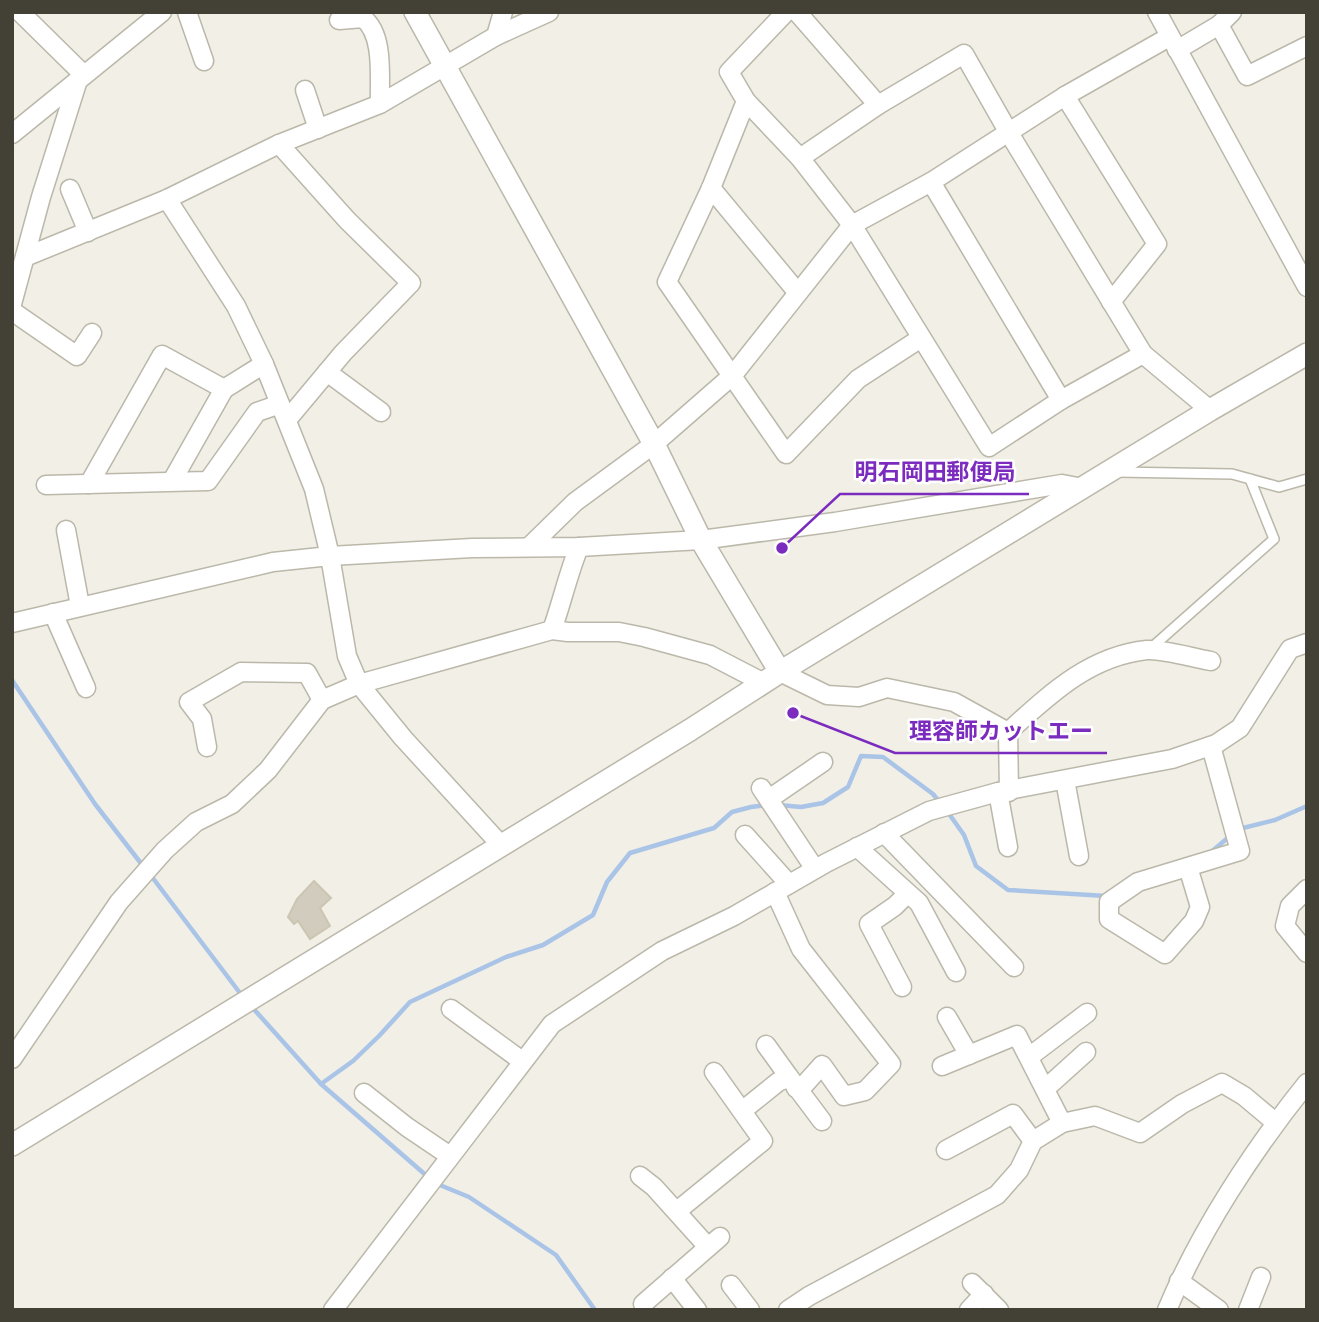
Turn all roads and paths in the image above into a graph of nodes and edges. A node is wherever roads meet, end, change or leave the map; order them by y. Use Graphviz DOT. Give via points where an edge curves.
graph roads {
  1 [pos="20,12"];
  2 [pos="162,12"];
  3 [pos="187,12"];
  4 [pos="415,12"];
  5 [pos="503,12"];
  6 [pos="549,12"];
  7 [pos="786,12"];
  8 [pos="797,12"];
  9 [pos="1157,12"];
  10 [pos="1232,12"];
  11 [pos="339,20"];
  12 [pos="1219,25"];
  13 [pos="496,36"];
  14 [pos="1173,44"];
  15 [pos="1307,46"];
  16 [pos="204,61"];
  17 [pos="445,68"];
  18 [pos="81,78"];
  19 [pos="304,90"];
  20 [pos="1065,96"];
  21 [pos="746,101"];
  22 [pos="380,104"];
  23 [pos="878,106"];
  24 [pos="318,129"];
  25 [pos="1009,133"];
  26 [pos="12,134"];
  27 [pos="279,144"];
  28 [pos="800,158"];
  29 [pos="932,182"];
  30 [pos="711,188"];
  31 [pos="70,189"];
  32 [pos="167,199"];
  33 [pos="852,225"];
  34 [pos="88,232"];
  35 [pos="19,254"];
  36 [pos="1307,287"];
  37 [pos="798,293"];
  38 [pos="1111,302"];
  39 [pos="12,304"];
  40 [pos="12,311"];
  41 [pos="92,333"];
  42 [pos="920,338"];
  43 [pos="1143,354"];
  44 [pos="1307,354"];
  45 [pos="264,364"];
  46 [pos="327,372"];
  47 [pos="733,375"];
  48 [pos="224,388"];
  49 [pos="1061,400"];
  50 [pos="1210,410"];
  51 [pos="283,412"];
  52 [pos="381,412"];
  53 [pos="654,444"];
  54 [pos="1112,472"];
  55 [pos="1250,479"];
  56 [pos="172,481"];
  57 [pos="1306,482"];
  58 [pos="89,484"];
  59 [pos="46,485"];
  60 [pos="1083,488"];
  61 [pos="66,530"];
  62 [pos="701,540"];
  63 [pos="530,546"];
  64 [pos="579,547"];
  65 [pos="330,556"];
  66 [pos="80,606"];
  67 [pos="53,613"];
  68 [pos="12,623"];
  69 [pos="552,629"];
  70 [pos="1307,643"];
  71 [pos="1149,650"];
  72 [pos="1211,661"];
  73 [pos="772,677"];
  74 [pos="359,684"];
  75 [pos="86,688"];
  76 [pos="322,700"];
  77 [pos="1008,732"];
  78 [pos="1211,746"];
  79 [pos="207,747"];
  80 [pos="823,762"];
  81 [pos="1065,780"];
  82 [pos="1003,792"];
  83 [pos="884,833"];
  84 [pos="746,835"];
  85 [pos="500,844"];
  86 [pos="1008,847"];
  87 [pos="856,848"];
  88 [pos="1079,856"];
  89 [pos="1188,867"];
  90 [pos="815,869"];
  91 [pos="782,888"];
  92 [pos="1307,889"];
  93 [pos="907,894"];
  94 [pos="1307,953"];
  95 [pos="1014,967"];
  96 [pos="956,972"];
  97 [pos="902,987"];
  98 [pos="451,1009"];
  99 [pos="1087,1013"];
  100 [pos="947,1017"];
  101 [pos="766,1045"];
  102 [pos="1086,1052"];
  103 [pos="970,1055"];
  104 [pos="1029,1057"];
  105 [pos="12,1059"];
  106 [pos="522,1061"];
  107 [pos="942,1066"];
  108 [pos="714,1072"];
  109 [pos="792,1083"];
  110 [pos="1307,1083"];
  111 [pos="1045,1089"];
  112 [pos="364,1093"];
  113 [pos="742,1111"];
  114 [pos="822,1122"];
  115 [pos="1275,1122"];
  116 [pos="1062,1123"];
  117 [pos="1033,1141"];
  118 [pos="12,1145"];
  119 [pos="946,1150"];
  120 [pos="450,1156"];
  121 [pos="640,1175"];
  122 [pos="677,1211"];
  123 [pos="1261,1277"];
  124 [pos="672,1278"];
  125 [pos="1179,1281"];
  126 [pos="731,1285"];
  127 [pos="643,1304"];
  128 [pos="333,1310"];
  129 [pos="697,1310"];
  130 [pos="750,1310"];
  131 [pos="788,1310"];
  132 [pos="969,1310"];
  133 [pos="999,1310"];
  134 [pos="1167,1310"];
  135 [pos="1219,1310"];
  136 [pos="1248,1310"];
  1 -- 18 [label="street"];
  2 -- 18 [label="street"];
  3 -- 16 [label="street"];
  4 -- 17 [label="street"];
  5 -- 13 [label="street"];
  6 -- 13 [label="street"];
  7 -- 21 [label="street" via="729,72"];
  8 -- 23 [label="street"];
  9 -- 14 [label="street"];
  10 -- 12 [label="street"];
  11 -- 22 [label="street" via="363,18 368,22 378,45"];
  12 -- 14 [label="street"];
  12 -- 15 [label="street" via="1247,76"];
  13 -- 17 [label="street"];
  14 -- 20 [label="street"];
  14 -- 36 [label="street"];
  17 -- 22 [label="street"];
  17 -- 53 [label="street"];
  18 -- 26 [label="street"];
  18 -- 35 [label="street"];
  19 -- 24 [label="street"];
  20 -- 25 [label="street"];
  20 -- 38 [label="street" via="1157,244"];
  21 -- 28 [label="street"];
  21 -- 30 [label="street"];
  22 -- 24 [label="street"];
  23 -- 25 [label="street" via="964,54"];
  23 -- 28 [label="street"];
  24 -- 27 [label="street"];
  25 -- 29 [label="street"];
  25 -- 38 [label="street"];
  27 -- 32 [label="street"];
  27 -- 46 [label="street" via="411,283"];
  28 -- 33 [label="street"];
  29 -- 33 [label="street"];
  29 -- 49 [label="street"];
  30 -- 37 [label="street"];
  30 -- 47 [label="street" via="667,282"];
  31 -- 34 [label="street"];
  32 -- 34 [label="street"];
  32 -- 45 [label="street" via="236,306"];
  33 -- 37 [label="street"];
  33 -- 42 [label="street"];
  34 -- 35 [label="street"];
  35 -- 39 [label="street"];
  37 -- 47 [label="street"];
  38 -- 43 [label="street"];
  40 -- 41 [label="street" via="77,356"];
  42 -- 47 [label="street" via="858,379 786,454"];
  42 -- 49 [label="street" via="989,447"];
  43 -- 49 [label="street"];
  43 -- 50 [label="street"];
  44 -- 50 [label="street"];
  45 -- 48 [label="street"];
  45 -- 51 [label="street"];
  46 -- 51 [label="street"];
  46 -- 52 [label="street"];
  47 -- 53 [label="street"];
  48 -- 56 [label="street"];
  48 -- 58 [label="street" via="162,355"];
  50 -- 54 [label="street"];
  51 -- 56 [label="street" via="257,412 208,481"];
  51 -- 65 [label="street" via="314,489"];
  53 -- 62 [label="street"];
  53 -- 63 [label="street" via="575,502"];
  54 -- 55 [label="lane" via="1232,474"];
  54 -- 60 [label="street"];
  55 -- 57 [label="lane" via="1279,487"];
  55 -- 71 [label="lane" via="1274,539"];
  56 -- 58 [label="street"];
  58 -- 59 [label="street"];
  60 -- 62 [label="street" via="1062,484"];
  60 -- 73 [label="street"];
  61 -- 66 [label="street"];
  62 -- 64 [label="street"];
  62 -- 73 [label="street"];
  63 -- 64 [label="street"];
  63 -- 65 [label="street"];
  64 -- 69 [label="street"];
  65 -- 66 [label="street" via="273,562"];
  65 -- 74 [label="street" via="347,656"];
  66 -- 67 [label="street"];
  67 -- 68 [label="street"];
  67 -- 75 [label="street"];
  69 -- 73 [label="street" via="644,637"];
  69 -- 74 [label="street"];
  70 -- 78 [label="street" via="1290,649 1240,728"];
  71 -- 72 [label="street"];
  71 -- 77 [label="street" via="1106,659 1062,684"];
  73 -- 77 [label="street" via="827,695 859,697 887,688 954,702"];
  73 -- 85 [label="street"];
  74 -- 76 [label="street"];
  74 -- 85 [label="street"];
  76 -- 79 [label="street" via="307,673 241,672 189,702 202,719"];
  76 -- 105 [label="street" via="268,770 232,804 196,822 119,902"];
  77 -- 82 [label="street"];
  78 -- 81 [label="street" via="1172,759"];
  78 -- 89 [label="street" via="1240,851"];
  80 -- 90 [label="street" via="765,793"];
  81 -- 82 [label="street"];
  81 -- 88 [label="street"];
  82 -- 83 [label="street" via="929,810"];
  82 -- 86 [label="street"];
  83 -- 87 [label="street"];
  83 -- 95 [label="street"];
  84 -- 91 [label="street"];
  85 -- 118 [label="street"];
  87 -- 90 [label="street"];
  87 -- 93 [label="street"];
  89 -- 89 [label="street" via="1138,883 1109,902 1109,919 1166,954 1200,907"];
  90 -- 91 [label="street"];
  91 -- 106 [label="street" via="621,977 552,1024"];
  91 -- 109 [label="street" via="801,949 891,1064 866,1091 844,1096 822,1065 805,1084"];
  92 -- 94 [label="street" via="1290,906 1285,926"];
  93 -- 96 [label="street" via="919,903"];
  93 -- 97 [label="street" via="869,924"];
  98 -- 106 [label="street"];
  99 -- 104 [label="street"];
  100 -- 103 [label="street"];
  101 -- 109 [label="street"];
  102 -- 111 [label="street"];
  103 -- 104 [label="street" via="1017,1035"];
  103 -- 107 [label="street"];
  104 -- 111 [label="street"];
  106 -- 120 [label="street"];
  108 -- 113 [label="street"];
  109 -- 113 [label="street" via="778,1082"];
  109 -- 114 [label="street"];
  110 -- 115 [label="street"];
  111 -- 116 [label="street"];
  112 -- 120 [label="street"];
  113 -- 122 [label="street" via="763,1142"];
  115 -- 116 [label="street" via="1222,1083 1140,1133 1095,1116"];
  115 -- 125 [label="street"];
  116 -- 117 [label="street"];
  117 -- 119 [label="street" via="1013,1114"];
  117 -- 131 [label="street" via="1019,1170 997,1195"];
  120 -- 128 [label="street"];
  121 -- 122 [label="street"];
  122 -- 124 [label="street" via="714,1242"];
  123 -- 136 [label="street"];
  124 -- 127 [label="street"];
  124 -- 129 [label="street"];
  125 -- 134 [label="street"];
  125 -- 135 [label="street"];
  126 -- 130 [label="street"];
  132 -- 133 [label="street" via="978,1288"];
}
